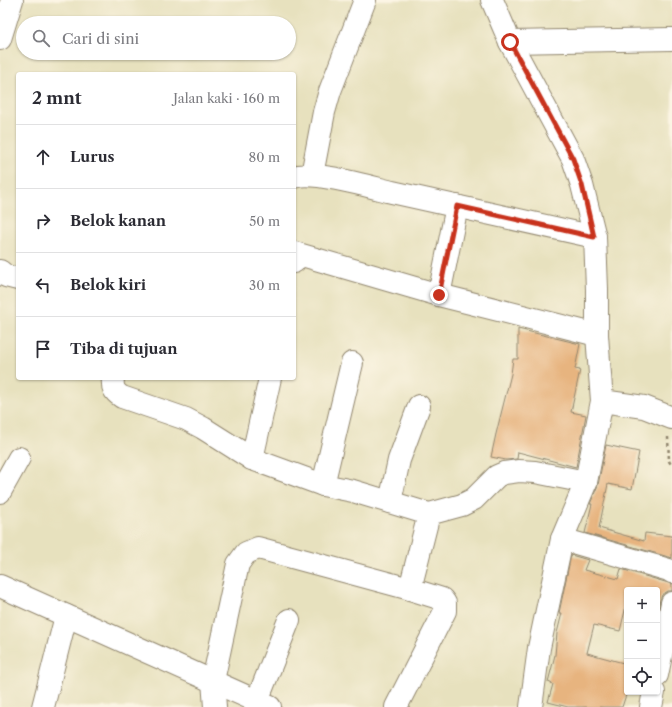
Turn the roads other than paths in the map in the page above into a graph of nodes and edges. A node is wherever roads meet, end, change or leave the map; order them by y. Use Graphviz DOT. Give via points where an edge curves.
graph roads {
  1 [pos="12,0"];
  2 [pos="365,0"];
  3 [pos="492,0"];
  4 [pos="0,39"];
  5 [pos="672,39"];
  6 [pos="510,42"];
  7 [pos="303,176"];
  8 [pos="457,206"];
  9 [pos="594,237"];
  10 [pos="296,252"];
  11 [pos="0,271"];
  12 [pos="16,278"];
  13 [pos="439,295"];
  14 [pos="597,335"];
  15 [pos="352,363"];
  16 [pos="113,380"];
  17 [pos="270,380"];
  18 [pos="602,401"];
  19 [pos="419,406"];
  20 [pos="669,418"];
  21 [pos="19,458"];
  22 [pos="252,459"];
  23 [pos="586,482"];
  24 [pos="323,485"];
  25 [pos="0,492"];
  26 [pos="390,502"];
  27 [pos="429,514"];
  28 [pos="562,539"];
  29 [pos="672,572"];
  30 [pos="0,586"];
  31 [pos="410,589"];
  32 [pos="672,603"];
  33 [pos="66,616"];
  34 [pos="289,620"];
  35 [pos="663,666"];
  36 [pos="213,681"];
  37 [pos="653,695"];
  38 [pos="264,704"];
  39 [pos="43,707"];
  40 [pos="215,707"];
  41 [pos="396,707"];
  42 [pos="531,707"];
  43 [pos="651,707"];
  1 -- 4 [label="street"];
  2 -- 7 [label="street" via="330,91"];
  3 -- 6 [label="street"];
  5 -- 6 [label="street"];
  6 -- 9 [label="street" via="573,159"];
  7 -- 8 [label="street"];
  8 -- 9 [label="street"];
  8 -- 13 [label="street"];
  9 -- 14 [label="street"];
  10 -- 13 [label="street"];
  11 -- 12 [label="street"];
  13 -- 14 [label="street"];
  14 -- 18 [label="street"];
  15 -- 24 [label="street"];
  16 -- 22 [label="street" via="112,386 122,397 186,419"];
  17 -- 22 [label="street"];
  18 -- 20 [label="street" via="644,408"];
  18 -- 23 [label="street"];
  19 -- 26 [label="street" via="399,460"];
  21 -- 25 [label="street"];
  22 -- 24 [label="street"];
  23 -- 27 [label="street" via="535,472 504,473 497,476 468,502 450,510"];
  23 -- 28 [label="street"];
  24 -- 26 [label="street"];
  26 -- 27 [label="street"];
  27 -- 31 [label="street"];
  28 -- 29 [label="street"];
  28 -- 42 [label="street" via="539,648"];
  30 -- 33 [label="street"];
  31 -- 36 [label="street" via="258,548 246,554 238,564"];
  31 -- 41 [label="street" via="442,599 445,611"];
  32 -- 35 [label="street"];
  33 -- 36 [label="street"];
  33 -- 39 [label="street"];
  34 -- 38 [label="street"];
  36 -- 38 [label="street"];
  36 -- 40 [label="street"];
  37 -- 43 [label="street"];
}
